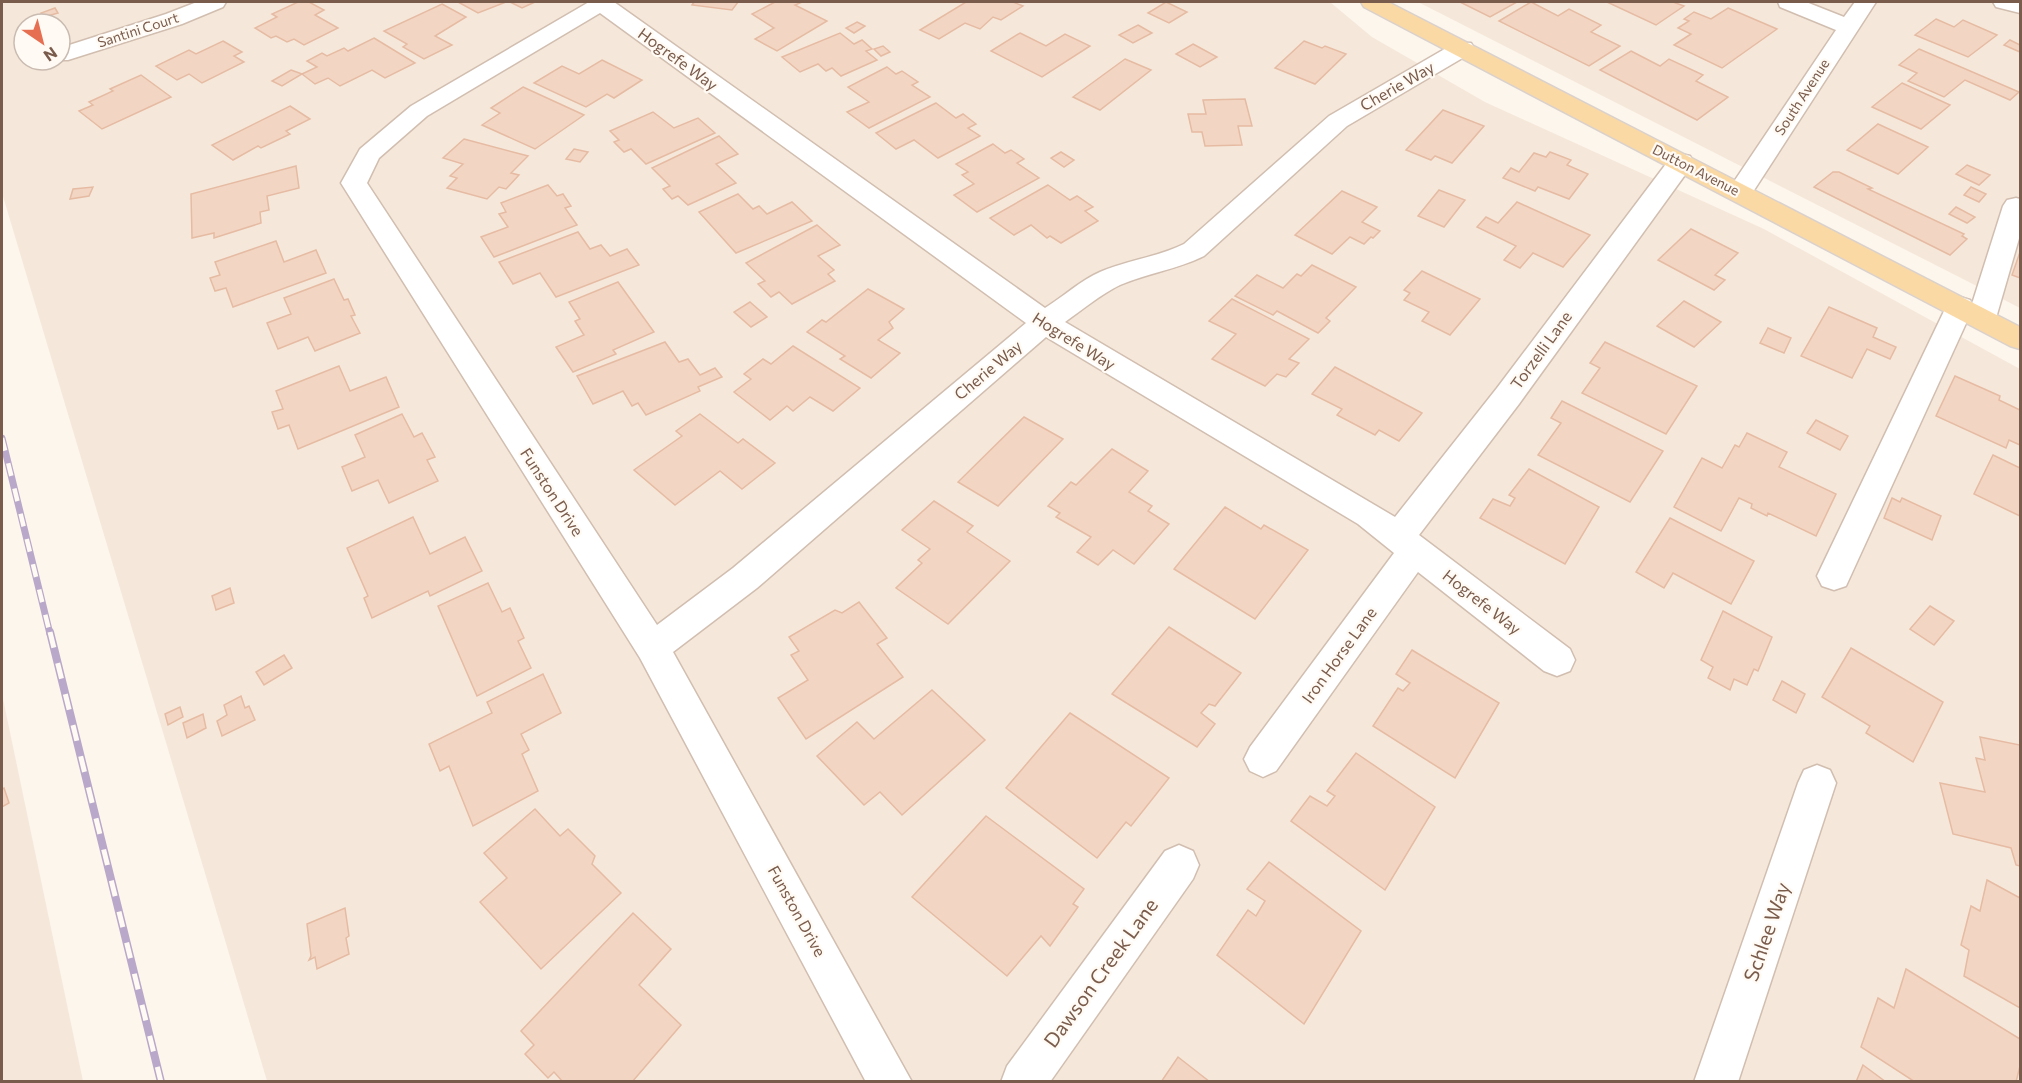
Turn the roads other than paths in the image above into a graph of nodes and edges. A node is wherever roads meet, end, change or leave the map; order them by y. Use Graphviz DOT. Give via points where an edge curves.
graph roads {
  1 [pos="215,2"];
  2 [pos="1372,2"];
  3 [pos="1788,2"];
  4 [pos="1865,2"];
  5 [pos="2004,2"];
  6 [pos="602,3"];
  7 [pos="2020,7"];
  8 [pos="1848,27"];
  9 [pos="1463,48"];
  10 [pos="72,51"];
  11 [pos="1681,162"];
  12 [pos="1740,192"];
  13 [pos="2020,208"];
  14 [pos="1971,313"];
  15 [pos="1044,323"];
  16 [pos="2020,339"];
  17 [pos="1407,544"];
  18 [pos="1834,576"];
  19 [pos="652,647"];
  20 [pos="1557,660"];
  21 [pos="1263,759"];
  22 [pos="1817,783"];
  23 [pos="1179,865"];
  24 [pos="890,1082"];
  25 [pos="1023,1082"];
  26 [pos="1716,1082"];
  1 -- 10 [label="street, Santini Court"];
  2 -- 9 [label="main road, Dutton Avenue"];
  3 -- 8 [label="street"];
  4 -- 8 [label="street, South Avenue"];
  5 -- 7 [label="street"];
  6 -- 15 [label="street, Hogrefe Way"];
  6 -- 19 [label="street, Funston Drive" via="419,111 369,154 354,183"];
  8 -- 12 [label="street, South Avenue"];
  9 -- 11 [label="main road, Dutton Avenue"];
  9 -- 15 [label="street, Cherie Way" via="1338,121 1194,250 1172,261 1143,266 1107,280"];
  11 -- 12 [label="main road, Dutton Avenue"];
  11 -- 17 [label="street, Torzelli Lane" via="1508,396"];
  12 -- 14 [label="main road, Dutton Avenue"];
  13 -- 14 [label="street" via="2016,206"];
  14 -- 16 [label="main road, Dutton Avenue"];
  14 -- 18 [label="street"];
  15 -- 17 [label="street, Hogrefe Way" via="1369,515"];
  15 -- 19 [label="street, Cherie Way" via="745,578"];
  17 -- 20 [label="street, Hogrefe Way"];
  17 -- 21 [label="street, Iron Horse Lane"];
  19 -- 24 [label="street, Funston Drive"];
  22 -- 26 [label="street, Schlee Way"];
  23 -- 25 [label="street, Dawson Creek Lane"];
}
